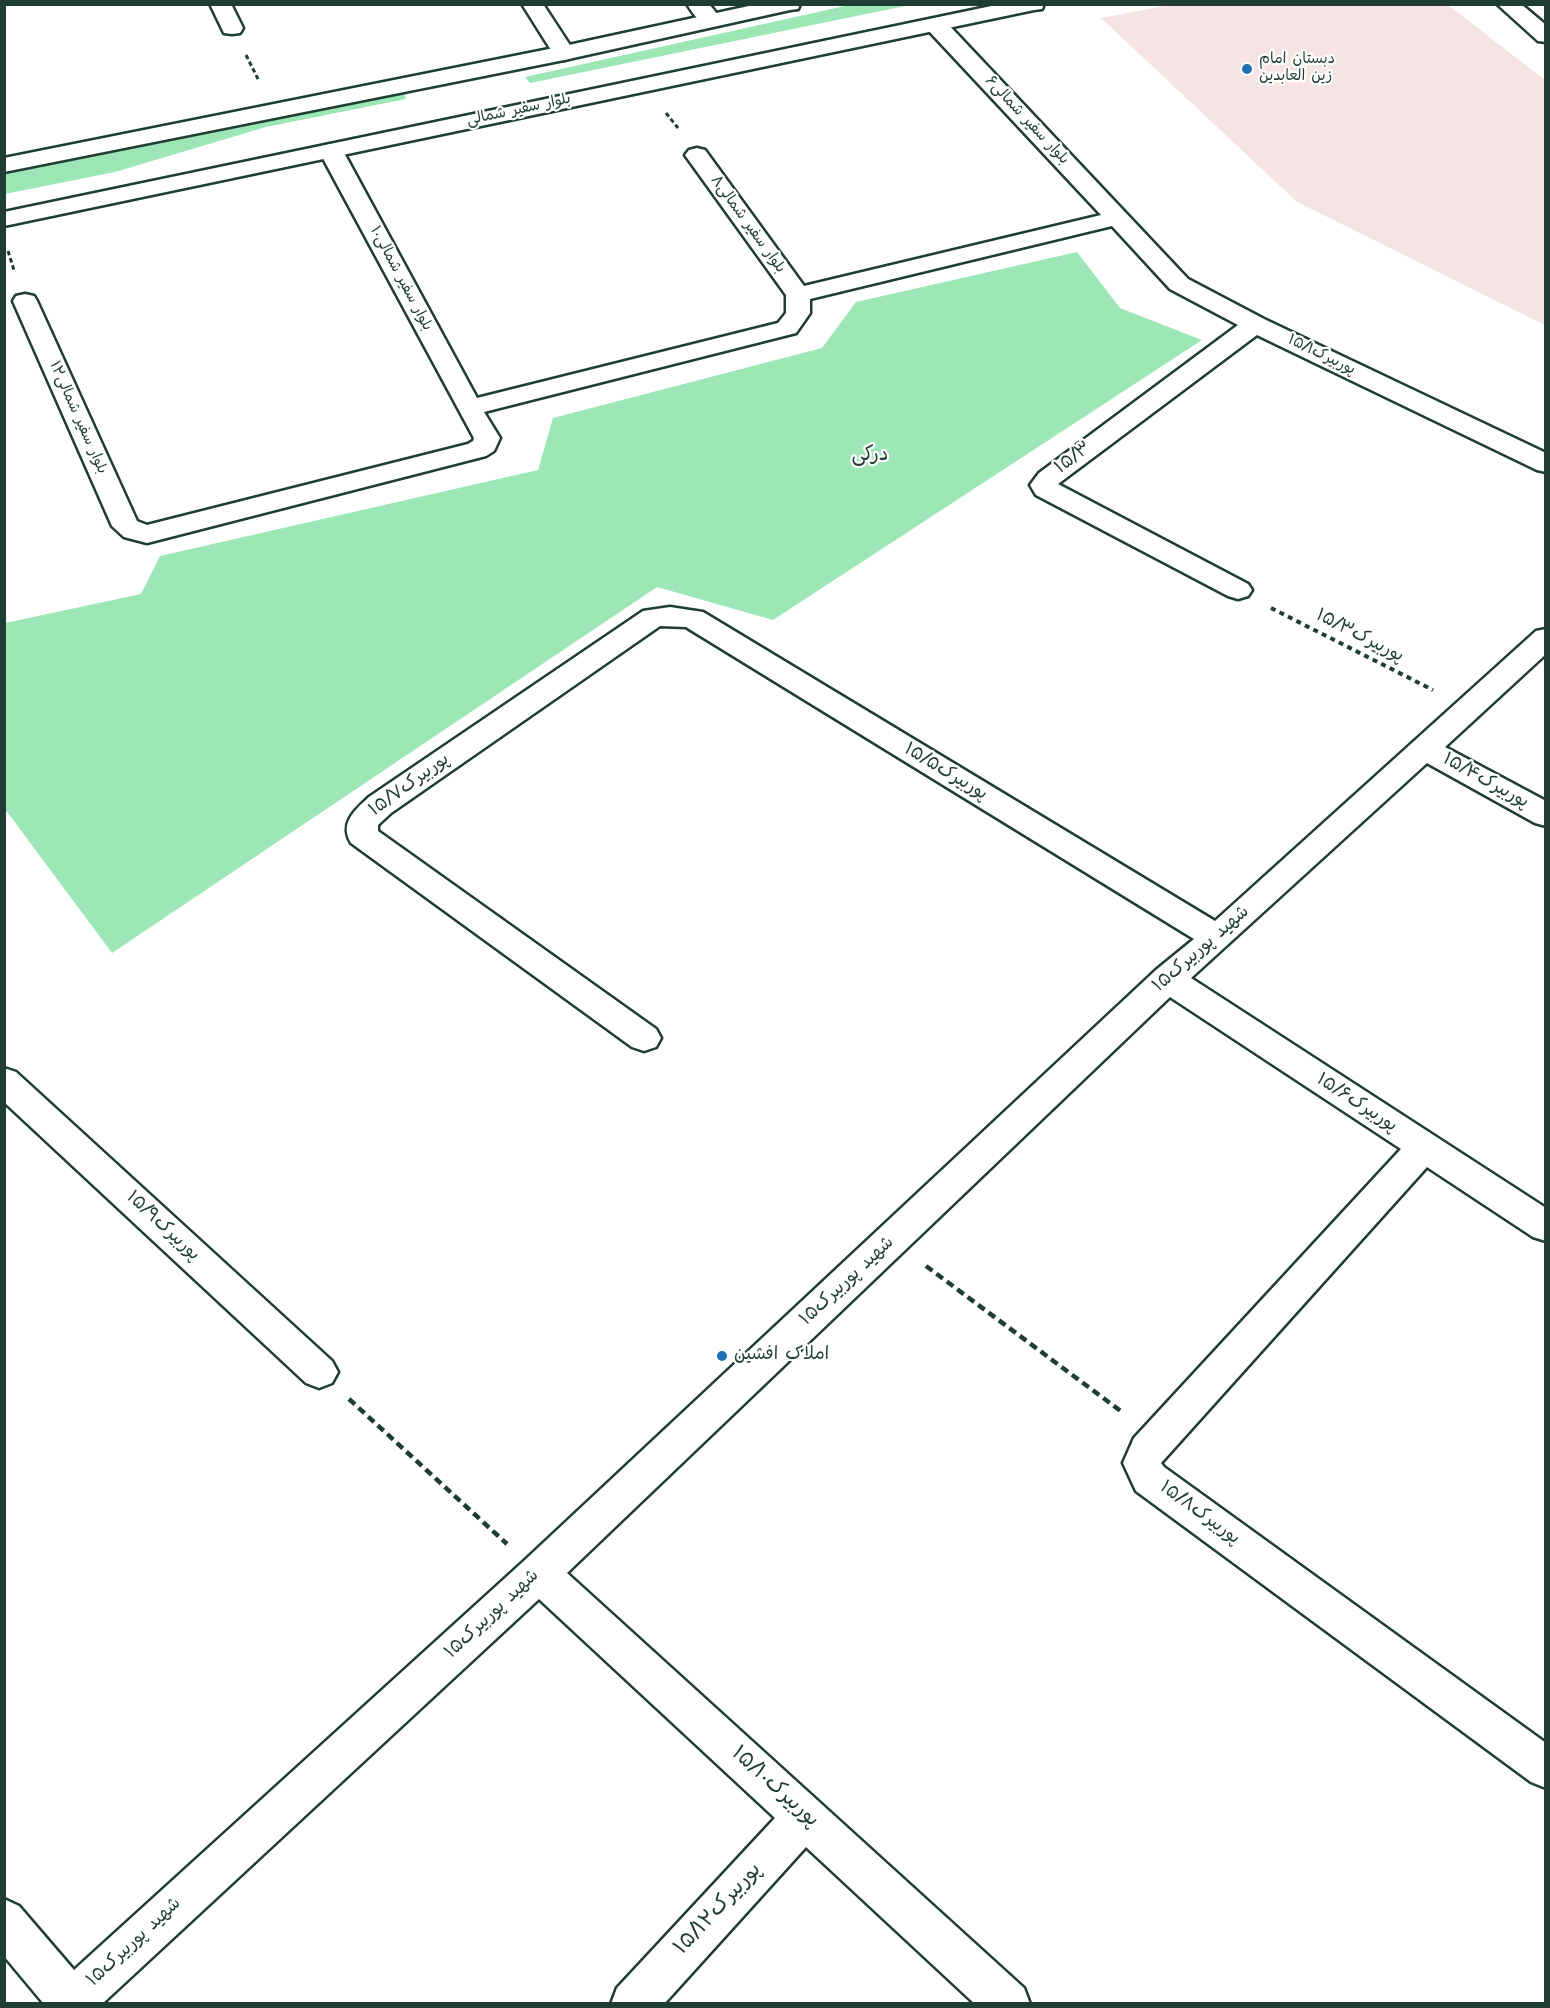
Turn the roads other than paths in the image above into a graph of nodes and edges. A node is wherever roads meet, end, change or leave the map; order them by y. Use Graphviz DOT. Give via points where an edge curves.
graph roads {
  1 [pos="220,4"];
  2 [pos="531,4"];
  3 [pos="790,4"];
  4 [pos="1034,4"];
  5 [pos="1507,4"];
  6 [pos="704,12"];
  7 [pos="936,25"];
  8 [pos="232,28"];
  9 [pos="1542,29"];
  10 [pos="564,53"];
  11 [pos="473,96"];
  12 [pos="331,151"];
  13 [pos="697,155"];
  14 [pos="4,165"];
  15 [pos="1117,218"];
  16 [pos="4,219"];
  17 [pos="798,295"];
  18 [pos="25,301"];
  19 [pos="1255,324"];
  20 [pos="469,408"];
  21 [pos="1545,464"];
  22 [pos="134,531"];
  23 [pos="1238,590"];
  24 [pos="670,616"];
  25 [pos="1545,638"];
  26 [pos="1425,749"];
  27 [pos="1545,815"];
  28 [pos="1217,938"];
  29 [pos="1168,979"];
  30 [pos="644,1038"];
  31 [pos="4,1081"];
  32 [pos="1423,1148"];
  33 [pos="1545,1227"];
  34 [pos="319,1372"];
  35 [pos="539,1573"];
  36 [pos="1545,1768"];
  37 [pos="805,1817"];
  38 [pos="4,1921"];
  39 [pos="70,2003"];
  40 [pos="633,2004"];
  41 [pos="1008,2004"];
  1 -- 8 [label="street"];
  2 -- 10 [label="street"];
  3 -- 6 [label="street, بلوار سفیر شمالی"];
  4 -- 7 [label="street, بلوار سفیر شمالی"];
  5 -- 9 [label="street"];
  6 -- 10 [label="street, بلوار سفیر شمالی"];
  7 -- 11 [label="street, بلوار سفیر شمالی" via="646,85"];
  7 -- 15 [label="street, بلوار سفیر شمالی۶"];
  10 -- 11 [label="street, بلوار سفیر شمالی"];
  11 -- 12 [label="street, بلوار سفیر شمالی"];
  11 -- 14 [label="street, بلوار سفیر شمالی" via="273,111"];
  12 -- 16 [label="street, بلوار سفیر شمالی"];
  12 -- 20 [label="street, بلوار سفیر شمالی۱۰"];
  13 -- 17 [label="street, بلوار سفیر شمالی۸"];
  15 -- 17 [label="street"];
  15 -- 19 [label="street, پوربیرک۱۵/۱" via="1179,284"];
  17 -- 20 [label="street" via="798,313 787,328"];
  18 -- 22 [label="street, بلوار سفیر شمالی۱۲" via="126,526"];
  19 -- 21 [label="street, پوربیرک۱۵/۱"];
  19 -- 23 [label="street, ۱۵/۳" via="1043,485"];
  20 -- 22 [label="street, بلوار سفیر شمالی۱۰" via="487,438 477,450 147,534"];
  24 -- 28 [label="street, پوربیرک۱۵/۵" via="693,619"];
  24 -- 30 [label="street, پوربیرک۱۵/۷" via="653,618 380,805 363,820 362,835"];
  25 -- 26 [label="street, شهید پوربیرک۱۵"];
  26 -- 27 [label="street, پوربیرک۱۵/۴"];
  26 -- 28 [label="street, شهید پوربیرک۱۵"];
  28 -- 29 [label="street, شهید پوربیرک۱۵"];
  29 -- 32 [label="street, پوربیرک۱۵/۶"];
  29 -- 35 [label="street, شهید پوربیرک۱۵"];
  31 -- 34 [label="street, پوربیرک۱۵/۹"];
  32 -- 33 [label="street, پوربیرک۱۵/۶"];
  32 -- 36 [label="street, پوربیرک۱۵/۸" via="1158,1438 1142,1463 1150,1479"];
  35 -- 37 [label="street, پوربیرک۱۵/۱۰"];
  35 -- 39 [label="street, شهید پوربیرک۱۵"];
  37 -- 40 [label="street, پوربیرک۱۵/۱۲"];
  37 -- 41 [label="street, پوربیرک۱۵/۱۰"];
  38 -- 39 [label="street"];
}
